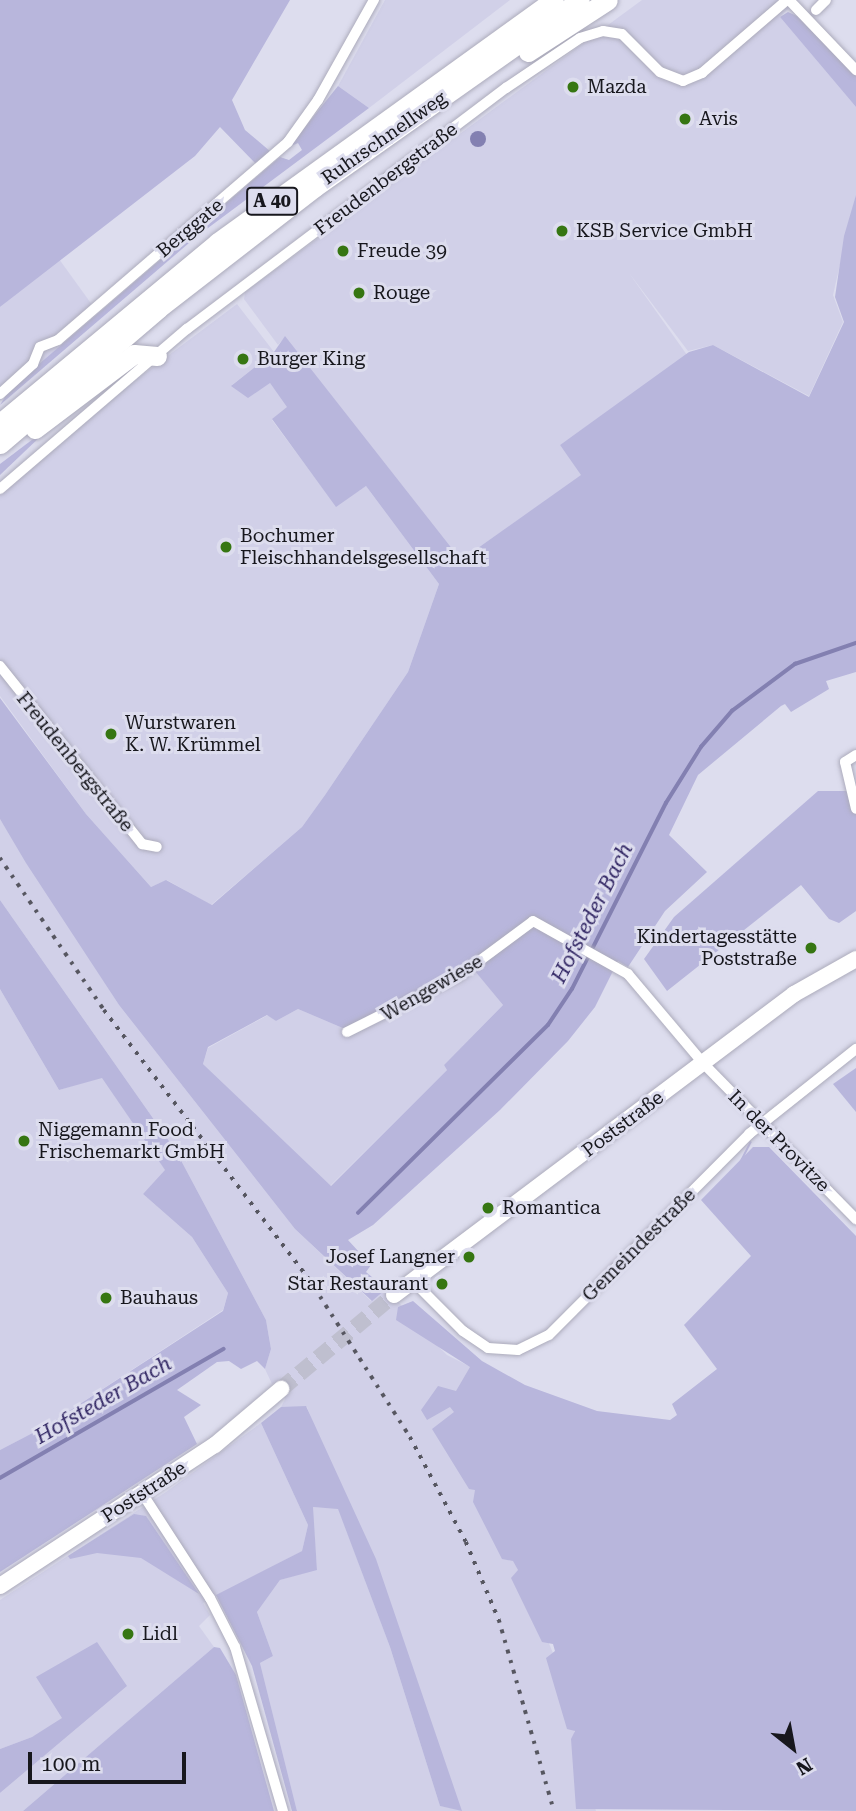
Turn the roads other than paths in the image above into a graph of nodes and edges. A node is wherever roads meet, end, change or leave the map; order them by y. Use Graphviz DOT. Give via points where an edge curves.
graph roads {
  1 [pos="373,0"];
  2 [pos="533,0"];
  3 [pos="554,0"];
  4 [pos="580,0"];
  5 [pos="608,0"];
  6 [pos="788,0"];
  7 [pos="826,0"];
  8 [pos="816,10"];
  9 [pos="856,70"];
  10 [pos="414,98"];
  11 [pos="435,102"];
  12 [pos="156,356"];
  13 [pos="0,394"];
  14 [pos="0,423"];
  15 [pos="0,444"];
  16 [pos="0,455"];
  17 [pos="0,489"];
  18 [pos="0,666"];
  19 [pos="856,755"];
  20 [pos="856,809"];
  21 [pos="157,847"];
  22 [pos="856,959"];
  23 [pos="347,1032"];
  24 [pos="856,1049"];
  25 [pos="703,1063"];
  26 [pos="760,1124"];
  27 [pos="856,1219"];
  28 [pos="412,1280"];
  29 [pos="394,1295"];
  30 [pos="281,1390"];
  31 [pos="142,1493"];
  32 [pos="0,1586"];
  33 [pos="283,1811"];
  1 -- 13 [label="street, Berggate" via="318,100 288,142 58,340 40,347 33,364"];
  2 -- 10 [label="highway, A 40"];
  3 -- 10 [label="highway, Ruhrschnellweg / A 40"];
  4 -- 11 [label="highway, Ruhrschnellweg / A 40"];
  5 -- 11 [label="highway" via="503,68"];
  6 -- 9 [label="street, Freudenbergstraße"];
  6 -- 12 [label="street, Freudenbergstraße" via="702,73 683,81 660,72 622,34 603,31 580,38 506,88"];
  7 -- 8 [label="street"];
  10 -- 14 [label="highway, Ruhrschnellweg / A 40" via="218,242"];
  11 -- 15 [label="highway, Ruhrschnellweg / A 40" via="176,295"];
  12 -- 16 [label="highway" via="134,354"];
  12 -- 17 [label="street, Freudenbergstraße"];
  18 -- 21 [label="street, Freudenbergstraße" via="142,844"];
  19 -- 20 [label="street" via="845,762"];
  22 -- 25 [label="street, Poststraße" via="808,984"];
  23 -- 25 [label="street, Wengewiese" via="459,976 533,922 604,959 642,988"];
  24 -- 26 [label="street, Gemeindestraße"];
  25 -- 26 [label="street, In der Provitze"];
  25 -- 28 [label="street, Poststraße" via="457,1252"];
  26 -- 27 [label="street, In der Provitze"];
  26 -- 28 [label="street, Gemeindestraße" via="549,1335 518,1350 488,1348 474,1340"];
  28 -- 29 [label="street, Poststraße"];
  30 -- 31 [label="street, Poststraße" via="215,1445"];
  31 -- 32 [label="street, Poststraße"];
  31 -- 33 [label="street" via="226,1628 241,1663"];
}
